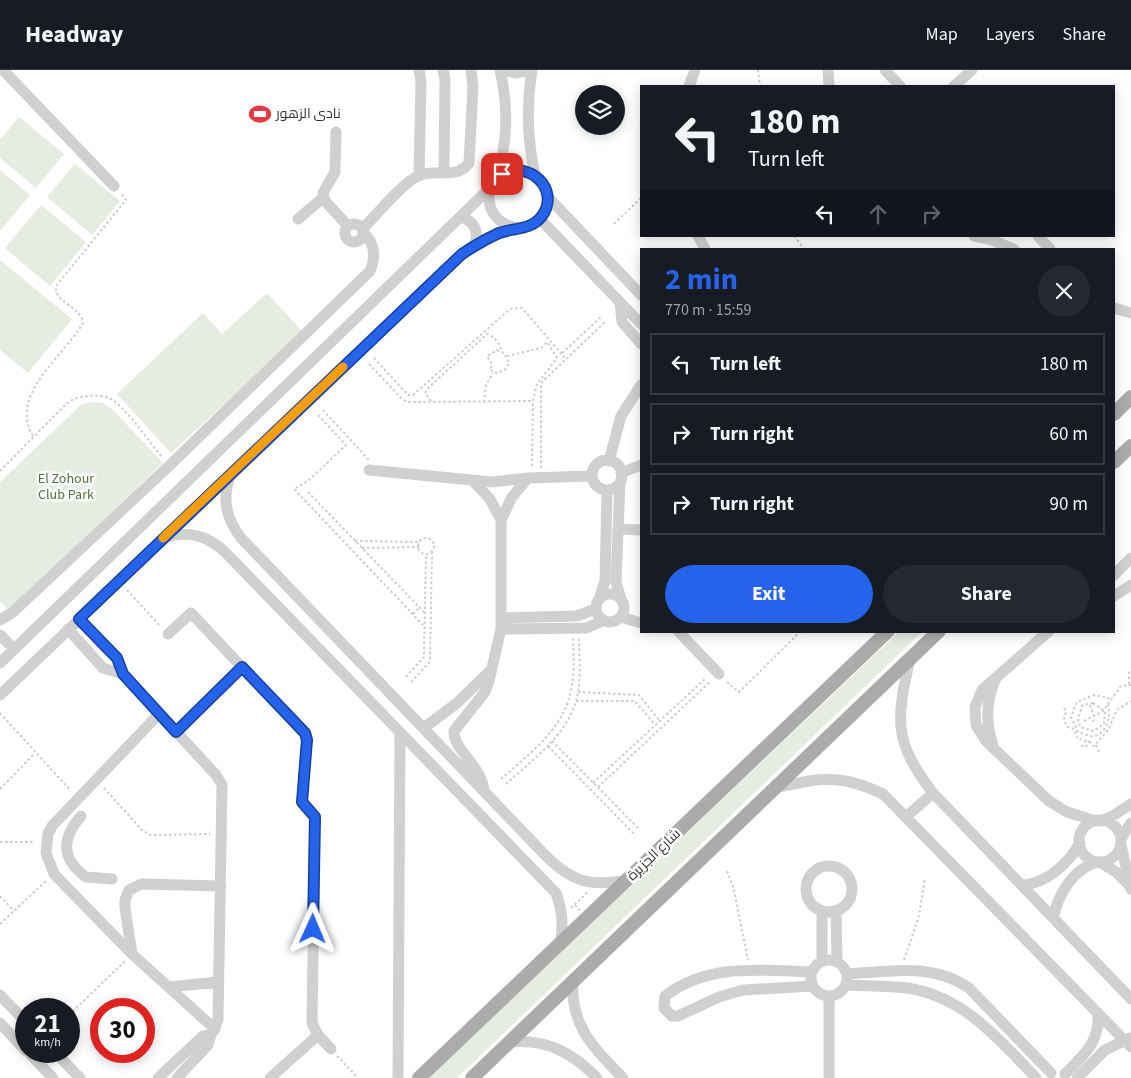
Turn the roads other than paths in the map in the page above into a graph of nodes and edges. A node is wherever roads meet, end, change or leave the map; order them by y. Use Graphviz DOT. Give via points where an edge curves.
graph roads {
  1 [pos="3,70"];
  2 [pos="420,70"];
  3 [pos="442,70"];
  4 [pos="471,70"];
  5 [pos="500,70"];
  6 [pos="506,70"];
  7 [pos="531,70"];
  8 [pos="695,70"];
  9 [pos="828,70"];
  10 [pos="885,70"];
  11 [pos="972,70"];
  12 [pos="689,85"];
  13 [pos="829,85"];
  14 [pos="901,85"];
  15 [pos="955,85"];
  16 [pos="336,132"];
  17 [pos="444,172"];
  18 [pos="536,175"];
  19 [pos="419,176"];
  20 [pos="494,182"];
  21 [pos="114,186"];
  22 [pos="324,197"];
  23 [pos="548,197"];
  24 [pos="460,217"];
  25 [pos="298,219"];
  26 [pos="540,219"];
  27 [pos="570,220"];
  28 [pos="348,226"];
  29 [pos="516,228"];
  30 [pos="362,231"];
  31 [pos="554,234"];
  32 [pos="979,237"];
  33 [pos="1039,237"];
  34 [pos="474,245"];
  35 [pos="1012,248"];
  36 [pos="1049,248"];
  37 [pos="640,294"];
  38 [pos="620,302"];
  39 [pos="1115,308"];
  40 [pos="1131,312"];
  41 [pos="640,323"];
  42 [pos="640,343"];
  43 [pos="638,394"];
  44 [pos="1123,403"];
  45 [pos="1115,413"];
  46 [pos="1131,446"];
  47 [pos="609,461"];
  48 [pos="1115,461"];
  49 [pos="640,467"];
  50 [pos="374,470"];
  51 [pos="230,474"];
  52 [pos="592,476"];
  53 [pos="534,478"];
  54 [pos="620,478"];
  55 [pos="474,482"];
  56 [pos="607,490"];
  57 [pos="501,520"];
  58 [pos="619,529"];
  59 [pos="640,530"];
  60 [pos="241,538"];
  61 [pos="162,539"];
  62 [pos="225,552"];
  63 [pos="1131,558"];
  64 [pos="1115,574"];
  65 [pos="1131,585"];
  66 [pos="1115,595"];
  67 [pos="600,597"];
  68 [pos="621,599"];
  69 [pos="595,609"];
  70 [pos="621,617"];
  71 [pos="79,619"];
  72 [pos="0,620"];
  73 [pos="603,621"];
  74 [pos="501,623"];
  75 [pos="640,623"];
  76 [pos="68,630"];
  77 [pos="680,633"];
  78 [pos="886,633"];
  79 [pos="937,633"];
  80 [pos="1047,633"];
  81 [pos="168,634"];
  82 [pos="0,635"];
  83 [pos="14,649"];
  84 [pos="2,658"];
  85 [pos="910,659"];
  86 [pos="242,667"];
  87 [pos="490,671"];
  88 [pos="717,671"];
  89 [pos="123,674"];
  90 [pos="0,695"];
  91 [pos="159,714"];
  92 [pos="425,727"];
  93 [pos="176,732"];
  94 [pos="400,732"];
  95 [pos="773,788"];
  96 [pos="484,791"];
  97 [pos="933,793"];
  98 [pos="1131,804"];
  99 [pos="1067,812"];
  100 [pos="82,816"];
  101 [pos="907,816"];
  102 [pos="1098,821"];
  103 [pos="1131,823"];
  104 [pos="1080,840"];
  105 [pos="1121,842"];
  106 [pos="545,855"];
  107 [pos="70,862"];
  108 [pos="1098,862"];
  109 [pos="532,868"];
  110 [pos="1054,872"];
  111 [pos="54,874"];
  112 [pos="112,879"];
  113 [pos="628,880"];
  114 [pos="1022,885"];
  115 [pos="221,886"];
  116 [pos="1066,886"];
  117 [pos="1130,887"];
  118 [pos="822,912"];
  119 [pos="836,912"];
  120 [pos="1053,918"];
  121 [pos="560,944"];
  122 [pos="132,954"];
  123 [pos="822,961"];
  124 [pos="836,961"];
  125 [pos="812,972"];
  126 [pos="573,980"];
  127 [pos="846,980"];
  128 [pos="218,982"];
  129 [pos="812,986"];
  130 [pos="169,987"];
  131 [pos="0,995"];
  132 [pos="829,996"];
  133 [pos="1131,999"];
  134 [pos="15,1011"];
  135 [pos="1098,1013"];
  136 [pos="0,1023"];
  137 [pos="213,1032"];
  138 [pos="318,1035"];
  139 [pos="15,1039"];
  140 [pos="510,1042"];
  141 [pos="1129,1042"];
  142 [pos="331,1049"];
  143 [pos="599,1054"];
  144 [pos="39,1063"];
  145 [pos="66,1063"];
  146 [pos="586,1066"];
  147 [pos="1048,1076"];
  148 [pos="1067,1076"];
  149 [pos="53,1078"];
  150 [pos="80,1078"];
  151 [pos="158,1078"];
  152 [pos="177,1078"];
  153 [pos="270,1078"];
  154 [pos="398,1078"];
  155 [pos="419,1078"];
  156 [pos="472,1078"];
  157 [pos="597,1078"];
  158 [pos="623,1078"];
  159 [pos="829,1078"];
  160 [pos="1036,1078"];
  161 [pos="1076,1078"];
  1 -- 21 [label="street"];
  2 -- 19 [label="street"];
  3 -- 17 [label="street" via="445,79"];
  4 -- 17 [label="street" via="469,163 459,172"];
  5 -- 20 [label="street" via="506,123"];
  6 -- 7 [label="street" via="515,73"];
  7 -- 18 [label="street" via="528,133"];
  8 -- 12 [label="street"];
  9 -- 13 [label="street"];
  10 -- 14 [label="street"];
  11 -- 15 [label="street"];
  16 -- 22 [label="street" via="335,172 323,190"];
  17 -- 19 [label="street"];
  18 -- 20 [label="street" via="508,171"];
  18 -- 23 [label="street" via="546,188"];
  19 -- 30 [label="street"];
  20 -- 24 [label="street"];
  20 -- 29 [label="street" via="489,202 495,217"];
  22 -- 25 [label="street"];
  22 -- 28 [label="street"];
  23 -- 26 [label="street"];
  23 -- 27 [label="street"];
  24 -- 34 [label="street" via="475,227"];
  24 -- 83 [label="street"];
  26 -- 29 [label="street" via="529,226"];
  26 -- 31 [label="street"];
  27 -- 31 [label="street" via="558,226"];
  27 -- 37 [label="street"];
  28 -- 30 [label="street" via="354,224"];
  28 -- 30 [label="street" via="345,235 352,242 358,241"];
  29 -- 34 [label="street"];
  30 -- 72 [label="street" via="374,250 370,271 169,466 13,612"];
  31 -- 38 [label="street"];
  32 -- 35 [label="street"];
  33 -- 36 [label="street"];
  34 -- 51 [label="street"];
  38 -- 41 [label="street"];
  38 -- 42 [label="street" via="622,322"];
  39 -- 40 [label="street"];
  43 -- 47 [label="street" via="622,416"];
  44 -- 45 [label="main road"];
  46 -- 48 [label="main road"];
  47 -- 52 [label="street" via="595,466"];
  47 -- 54 [label="street" via="617,465"];
  49 -- 54 [label="street"];
  50 -- 55 [label="street"];
  51 -- 60 [label="street" via="225,490 226,507 231,524"];
  51 -- 61 [label="street"];
  52 -- 53 [label="street"];
  52 -- 56 [label="street" via="596,486"];
  53 -- 55 [label="street"];
  53 -- 57 [label="street" via="512,497"];
  54 -- 56 [label="street" via="612,489"];
  54 -- 58 [label="street"];
  55 -- 57 [label="street" via="490,499"];
  56 -- 67 [label="street" via="605,581"];
  57 -- 74 [label="street"];
  58 -- 59 [label="street"];
  58 -- 68 [label="street" via="616,582"];
  60 -- 62 [label="street"];
  60 -- 92 [label="street"];
  61 -- 62 [label="street" via="189,534 209,540"];
  61 -- 71 [label="street"];
  62 -- 94 [label="street"];
  63 -- 64 [label="street"];
  65 -- 66 [label="street"];
  67 -- 68 [label="street" via="609,594"];
  67 -- 69 [label="street"];
  68 -- 70 [label="street" via="624,608"];
  69 -- 73 [label="street"];
  69 -- 74 [label="street" via="577,616"];
  70 -- 73 [label="street" via="612,622"];
  70 -- 75 [label="street"];
  71 -- 76 [label="street"];
  71 -- 89 [label="street" via="119,661"];
  73 -- 74 [label="street" via="586,628"];
  74 -- 87 [label="street"];
  76 -- 89 [label="street" via="103,668"];
  76 -- 90 [label="street"];
  77 -- 88 [label="street"];
  78 -- 113 [label="main road, شارع الجزيرة"];
  79 -- 85 [label="main road"];
  80 -- 99 [label="street" via="996,678 989,697 988,727 994,746 1041,794"];
  81 -- 86 [label="street" via="192,613"];
  82 -- 83 [label="street"];
  83 -- 84 [label="street"];
  85 -- 95 [label="main road"];
  85 -- 97 [label="street" via="900,720 904,745 913,767"];
  86 -- 93 [label="street"];
  86 -- 138 [label="street" via="307,736 302,802 315,817 312,1023"];
  87 -- 92 [label="street" via="457,703"];
  87 -- 96 [label="street" via="486,692 456,728 454,736 483,780"];
  89 -- 91 [label="street"];
  91 -- 93 [label="street"];
  91 -- 111 [label="street" via="52,826 46,853"];
  92 -- 96 [label="street"];
  93 -- 115 [label="street" via="219,780 223,791"];
  94 -- 109 [label="street"];
  94 -- 154 [label="street"];
  95 -- 101 [label="street" via="836,778 861,783 883,794"];
  95 -- 126 [label="main road"];
  96 -- 106 [label="street"];
  97 -- 101 [label="street"];
  97 -- 114 [label="street"];
  98 -- 102 [label="street" via="1112,817"];
  99 -- 102 [label="street"];
  99 -- 104 [label="street"];
  100 -- 107 [label="street" via="70,830 67,840"];
  101 -- 135 [label="street"];
  102 -- 104 [label="street" via="1088,824"];
  102 -- 105 [label="street" via="1114,826"];
  103 -- 105 [label="street"];
  104 -- 108 [label="street" via="1082,852"];
  104 -- 110 [label="street"];
  105 -- 108 [label="street" via="1114,857"];
  105 -- 117 [label="street"];
  106 -- 109 [label="street"];
  106 -- 113 [label="street" via="562,871 582,882 605,885"];
  107 -- 111 [label="street"];
  107 -- 112 [label="street" via="86,877"];
  108 -- 116 [label="street" via="1087,866"];
  108 -- 117 [label="street" via="1116,872"];
  109 -- 121 [label="street" via="556,893 562,917"];
  110 -- 114 [label="street" via="1039,883"];
  110 -- 116 [label="street"];
  111 -- 122 [label="street"];
  113 -- 121 [label="main road, شارع الجزيرة"];
  114 -- 120 [label="street"];
  115 -- 122 [label="street" via="142,884 129,890 125,908"];
  115 -- 128 [label="street"];
  116 -- 120 [label="street"];
  118 -- 119 [label="street"];
  118 -- 119 [label="street" via="813,907 805,890 812,872 829,865 846,873 853,891 850,900"];
  118 -- 123 [label="street"];
  119 -- 124 [label="street"];
  120 -- 133 [label="street"];
  121 -- 155 [label="main road, شارع الجزيرة"];
  122 -- 130 [label="street"];
  123 -- 124 [label="street"];
  123 -- 125 [label="street"];
  124 -- 127 [label="street"];
  125 -- 129 [label="street"];
  125 -- 129 [label="street" via="750,969 722,972 696,980 665,996 664,1008 667,1013 678,1016 731,993"];
  126 -- 140 [label="main road"];
  126 -- 143 [label="street" via="573,1002 579,1024"];
  127 -- 132 [label="street" via="842,991"];
  127 -- 147 [label="street" via="926,971 956,979 969,988"];
  127 -- 160 [label="street" via="908,988 941,998 986,1025"];
  128 -- 130 [label="street"];
  128 -- 137 [label="street" via="218,1020"];
  129 -- 132 [label="street" via="822,995"];
  130 -- 137 [label="street"];
  131 -- 134 [label="street"];
  132 -- 159 [label="street"];
  135 -- 141 [label="street"];
  135 -- 148 [label="street" via="1095,1041"];
  136 -- 139 [label="street"];
  137 -- 151 [label="street" via="203,1036"];
  137 -- 152 [label="street" via="210,1042"];
  138 -- 142 [label="street"];
  138 -- 153 [label="street"];
  140 -- 146 [label="street" via="546,1044"];
  140 -- 156 [label="main road"];
  141 -- 161 [label="street" via="1105,1050"];
  143 -- 146 [label="street"];
  143 -- 158 [label="street"];
  144 -- 149 [label="street"];
  145 -- 150 [label="street"];
  146 -- 157 [label="street"];
  147 -- 148 [label="street"];
}
